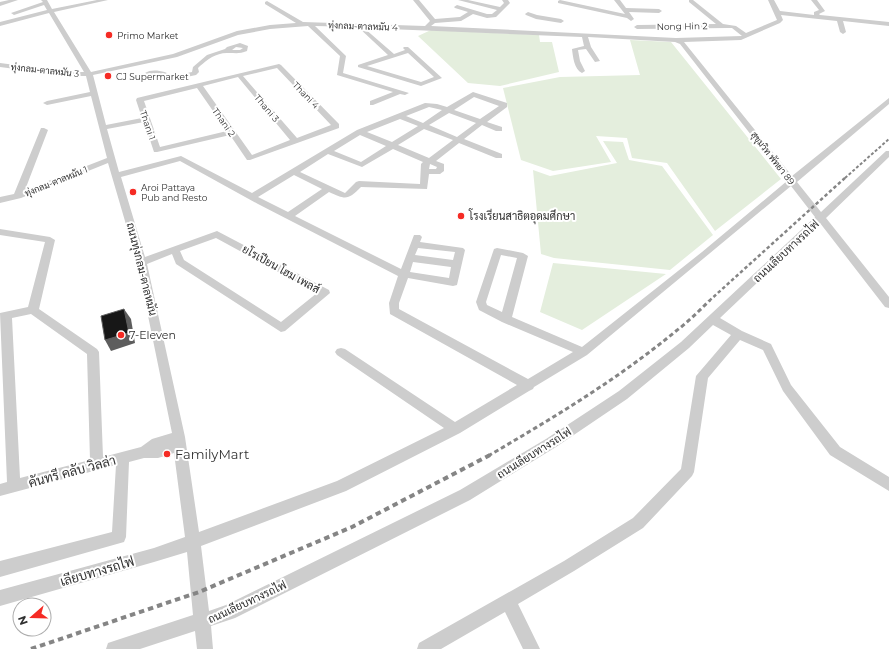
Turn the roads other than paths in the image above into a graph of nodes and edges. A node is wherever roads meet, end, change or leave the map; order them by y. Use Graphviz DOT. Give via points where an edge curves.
graph roads {
  1 [pos="16,0"];
  2 [pos="106,0"];
  3 [pos="416,0"];
  4 [pos="461,0"];
  5 [pos="506,0"];
  6 [pos="617,0"];
  7 [pos="771,0"];
  8 [pos="814,0"];
  9 [pos="691,1"];
  10 [pos="560,2"];
  11 [pos="267,3"];
  12 [pos="0,4"];
  13 [pos="46,5"];
  14 [pos="502,9"];
  15 [pos="625,10"];
  16 [pos="473,11"];
  17 [pos="659,11"];
  18 [pos="778,13"];
  19 [pos="8,14"];
  20 [pos="528,14"];
  21 [pos="565,14"];
  22 [pos="466,17"];
  23 [pos="630,17"];
  24 [pos="818,17"];
  25 [pos="840,19"];
  26 [pos="433,21"];
  27 [pos="442,21"];
  28 [pos="561,21"];
  29 [pos="0,24"];
  30 [pos="306,24"];
  31 [pos="889,24"];
  32 [pos="361,26"];
  33 [pos="725,26"];
  34 [pos="637,27"];
  35 [pos="428,28"];
  36 [pos="443,28"];
  37 [pos="843,32"];
  38 [pos="554,34"];
  39 [pos="231,35"];
  40 [pos="584,35"];
  41 [pos="746,36"];
  42 [pos="644,38"];
  43 [pos="676,40"];
  44 [pos="588,47"];
  45 [pos="393,56"];
  46 [pos="597,61"];
  47 [pos="0,65"];
  48 [pos="582,71"];
  49 [pos="148,73"];
  50 [pos="89,74"];
  51 [pos="240,75"];
  52 [pos="199,85"];
  53 [pos="94,93"];
  54 [pos="889,100"];
  55 [pos="47,103"];
  56 [pos="373,103"];
  57 [pos="448,109"];
  58 [pos="399,116"];
  59 [pos="146,119"];
  60 [pos="483,122"];
  61 [pos="423,127"];
  62 [pos="500,129"];
  63 [pos="44,130"];
  64 [pos="103,130"];
  65 [pos="231,132"];
  66 [pos="360,132"];
  67 [pos="295,141"];
  68 [pos="458,141"];
  69 [pos="393,146"];
  70 [pos="327,151"];
  71 [pos="889,154"];
  72 [pos="499,156"];
  73 [pos="111,159"];
  74 [pos="430,161"];
  75 [pos="294,172"];
  76 [pos="425,172"];
  77 [pos="116,176"];
  78 [pos="791,182"];
  79 [pos="327,189"];
  80 [pos="18,196"];
  81 [pos="252,197"];
  82 [pos="0,200"];
  83 [pos="289,216"];
  84 [pos="821,218"];
  85 [pos="0,232"];
  86 [pos="175,250"];
  87 [pos="410,258"];
  88 [pos="142,262"];
  89 [pos="457,264"];
  90 [pos="404,274"];
  91 [pos="889,304"];
  92 [pos="33,310"];
  93 [pos="3,316"];
  94 [pos="506,319"];
  95 [pos="714,320"];
  96 [pos="738,334"];
  97 [pos="340,352"];
  98 [pos="583,352"];
  99 [pos="529,386"];
  100 [pos="455,429"];
  101 [pos="179,441"];
  102 [pos="123,458"];
  103 [pos="97,464"];
  104 [pos="889,485"];
  105 [pos="14,487"];
  106 [pos="0,490"];
  107 [pos="194,542"];
  108 [pos="0,569"];
  109 [pos="0,598"];
  110 [pos="508,601"];
  111 [pos="201,622"];
  112 [pos="114,649"];
  113 [pos="205,649"];
  114 [pos="425,649"];
  115 [pos="532,649"];
  1 -- 12 [label="street"];
  2 -- 13 [label="street"];
  3 -- 26 [label="street"];
  4 -- 14 [label="street"];
  5 -- 14 [label="street" via="507,3"];
  6 -- 15 [label="street"];
  7 -- 18 [label="street"];
  8 -- 24 [label="street" via="822,11 816,13"];
  9 -- 33 [label="street"];
  10 -- 23 [label="street"];
  11 -- 30 [label="street"];
  13 -- 19 [label="street"];
  13 -- 29 [label="street"];
  13 -- 50 [label="street, ถนนทุ่งกลม-ตาลหมัน"];
  14 -- 16 [label="street" via="494,16"];
  15 -- 17 [label="street"];
  15 -- 23 [label="street"];
  16 -- 22 [label="street"];
  16 -- 22 [label="street" via="455,5"];
  18 -- 24 [label="street"];
  18 -- 41 [label="street" via="778,22"];
  20 -- 28 [label="street"];
  21 -- 28 [label="street"];
  22 -- 27 [label="street"];
  23 -- 34 [label="street"];
  24 -- 25 [label="street"];
  25 -- 31 [label="street"];
  25 -- 37 [label="street"];
  26 -- 27 [label="street"];
  26 -- 35 [label="street"];
  27 -- 36 [label="street"];
  28 -- 38 [label="street"];
  30 -- 32 [label="street, ทุ่งกลม-ตาลหมัน 4"];
  30 -- 39 [label="street, ทุ่งกลม-ตาลหมัน 4"];
  30 -- 56 [label="street" via="344,56 339,74 366,84 401,92"];
  32 -- 35 [label="street, ทุ่งกลม-ตาลหมัน 4"];
  32 -- 45 [label="street"];
  33 -- 34 [label="street, Nong Hin 2"];
  33 -- 41 [label="street" via="734,27"];
  34 -- 42 [label="street"];
  35 -- 36 [label="street, ทุ่งกลม-ตาลหมัน 4"];
  36 -- 38 [label="street, ทุ่งกลม-ตาลหมัน 4"];
  38 -- 40 [label="street, ทุ่งกลม-ตาลหมัน 4"];
  39 -- 49 [label="street" via="246,47 243,52 228,51 206,57 195,68 194,74 172,78 165,73"];
  39 -- 50 [label="street, ทุ่งกลม-ตาลหมัน 4" via="175,56"];
  40 -- 42 [label="street, ทุ่งกลม-ตาลหมัน 4"];
  40 -- 44 [label="street"];
  41 -- 43 [label="street" via="729,39"];
  42 -- 43 [label="street"];
  43 -- 78 [label="street, สุขุมวิท พัทยา 89" via="682,43"];
  44 -- 46 [label="street"];
  44 -- 48 [label="street" via="575,49"];
  45 -- 45 [label="street" via="360,66 422,84 439,78 407,50"];
  47 -- 50 [label="street, ทุ่งกลม-ตาลหมัน 3"];
  50 -- 53 [label="street, ถนนทุ่งกลม-ตาลหมัน"];
  51 -- 52 [label="street"];
  51 -- 67 [label="street, Thani 3"];
  51 -- 67 [label="street, Thani 4" via="279,66 336,126"];
  52 -- 59 [label="street, Thani 1" via="140,100"];
  52 -- 65 [label="street, Thani 2"];
  53 -- 55 [label="street"];
  53 -- 64 [label="street, ถนนทุ่งกลม-ตาลหมัน"];
  54 -- 78 [label="street"];
  57 -- 58 [label="street" via="431,105"];
  57 -- 60 [label="street"];
  57 -- 60 [label="street" via="473,94 504,105"];
  57 -- 61 [label="street"];
  58 -- 61 [label="street"];
  58 -- 66 [label="street"];
  59 -- 64 [label="street"];
  59 -- 65 [label="street, Thani 1" via="157,150"];
  60 -- 62 [label="street"];
  60 -- 68 [label="street"];
  61 -- 68 [label="street"];
  61 -- 69 [label="street"];
  63 -- 80 [label="street"];
  64 -- 73 [label="street, ถนนทุ่งกลม-ตาลหมัน"];
  65 -- 67 [label="street, Thani 2" via="250,158"];
  66 -- 69 [label="street"];
  66 -- 70 [label="street"];
  68 -- 72 [label="street"];
  68 -- 74 [label="street"];
  69 -- 70 [label="street" via="362,165"];
  69 -- 74 [label="street"];
  70 -- 75 [label="street"];
  71 -- 84 [label="street, ถนนเลียบทางรถไฟ"];
  73 -- 77 [label="street, ถนนทุ่งกลม-ตาลหมัน"];
  73 -- 80 [label="street, ทุ่งกลม-ตาลหมัน 1"];
  74 -- 76 [label="street" via="425,164"];
  74 -- 76 [label="street" via="441,166 440,171"];
  75 -- 79 [label="street"];
  75 -- 81 [label="street"];
  76 -- 79 [label="street" via="424,187 359,184 344,196"];
  77 -- 81 [label="street" via="181,158"];
  77 -- 88 [label="street, ถนนทุ่งกลม-ตาลหมัน"];
  78 -- 84 [label="street, สุขุมวิท พัทยา 89"];
  78 -- 98 [label="street"];
  79 -- 83 [label="street"];
  80 -- 82 [label="street, ทุ่งกลม-ตาลหมัน 1"];
  81 -- 83 [label="street"];
  83 -- 90 [label="street"];
  84 -- 91 [label="street, สุขุมวิท พัทยา 89"];
  84 -- 95 [label="street, ถนนเลียบทางรถไฟ"];
  85 -- 92 [label="street" via="50,240"];
  86 -- 86 [label="street, ยโรเปียน โฮม เพลส์" via="180,262 281,328 325,294 217,234"];
  86 -- 88 [label="street, ยโรเปียน โฮม เพลส์"];
  87 -- 89 [label="street"];
  87 -- 89 [label="street" via="416,240 460,250"];
  87 -- 90 [label="street"];
  88 -- 101 [label="street, ถนนทุ่งกลม-ตาลหมัน"];
  89 -- 90 [label="street" via="453,282"];
  90 -- 99 [label="street" via="394,303 394,312"];
  92 -- 93 [label="street"];
  92 -- 103 [label="street" via="93,352"];
  93 -- 105 [label="street"];
  94 -- 94 [label="street" via="483,307 481,302 497,251 523,256"];
  94 -- 98 [label="street"];
  95 -- 96 [label="street"];
  95 -- 111 [label="street, ถนนเลียบทางรถไฟ" via="623,395 551,444 465,495 229,612"];
  96 -- 104 [label="street" via="767,347 787,388 835,451"];
  96 -- 110 [label="street" via="702,376 688,472 638,523"];
  97 -- 100 [label="street"];
  98 -- 99 [label="street"];
  99 -- 100 [label="street"];
  100 -- 107 [label="street" via="341,486"];
  101 -- 102 [label="street, คันทรี คลับ วิลล่า" via="158,452 144,452"];
  101 -- 107 [label="street, ถนนทุ่งกลม-ตาลหมัน"];
  102 -- 103 [label="street, คันทรี คลับ วิลล่า"];
  102 -- 108 [label="street" via="118,537"];
  103 -- 105 [label="street, คันทรี คลับ วิลล่า"];
  105 -- 106 [label="street, คันทรี คลับ วิลล่า"];
  107 -- 109 [label="street, เลียบทางรถไฟ"];
  107 -- 111 [label="street, ถนนทุ่งกลม-ตาลหมัน"];
  110 -- 114 [label="street"];
  110 -- 115 [label="street"];
  111 -- 112 [label="street, ถนนเลียบทางรถไฟ"];
  111 -- 113 [label="street, ถนนทุ่งกลม-ตาลหมัน"];
}
